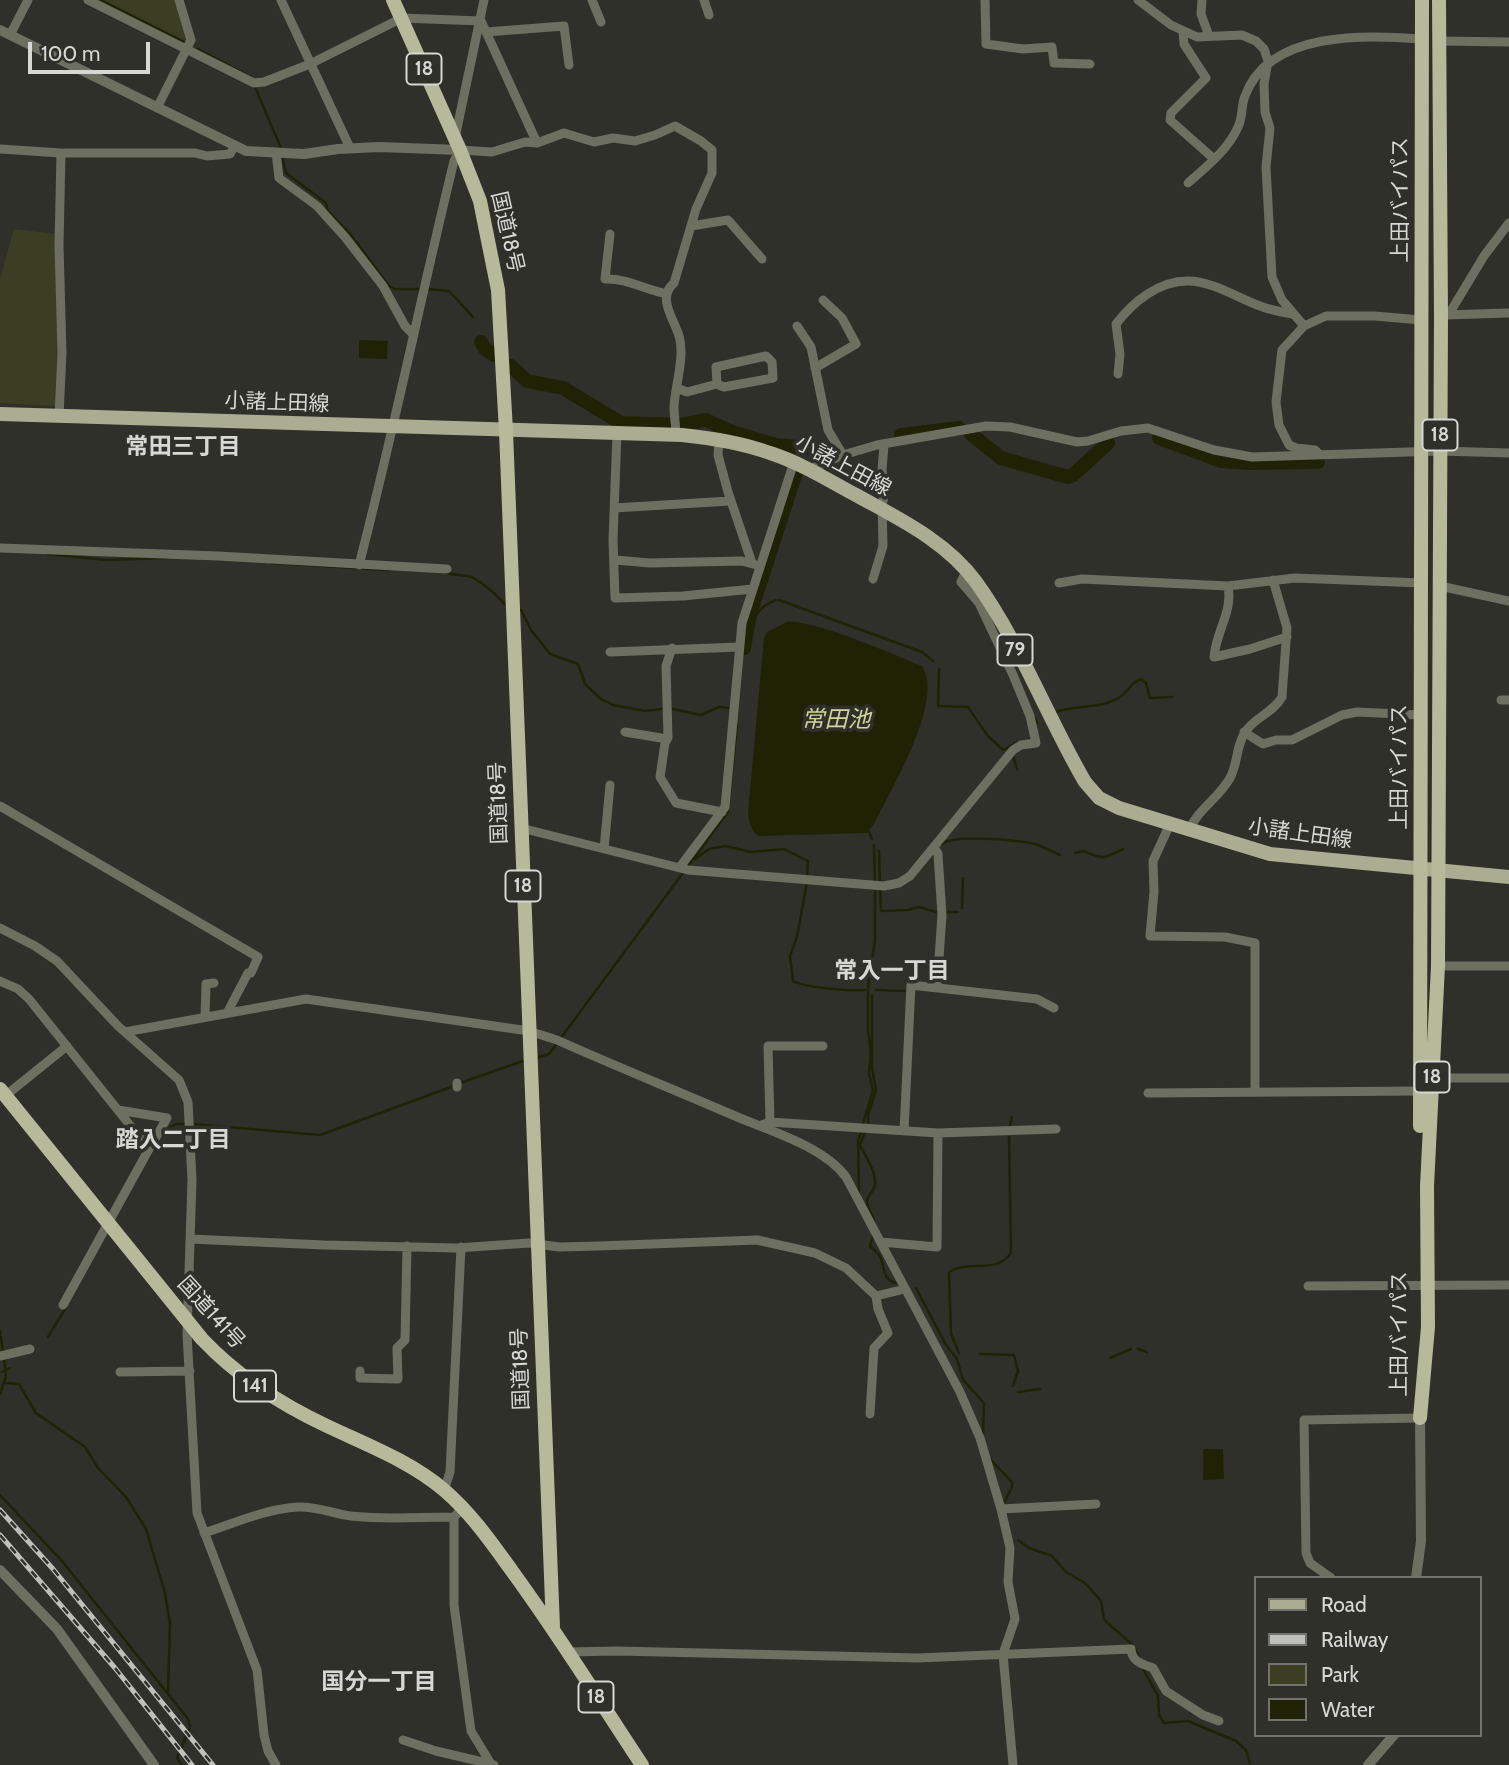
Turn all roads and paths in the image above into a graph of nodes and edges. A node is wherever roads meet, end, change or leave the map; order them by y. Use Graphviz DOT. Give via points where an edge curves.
graph roads {
  1 [pos="28,0"];
  2 [pos="88,0"];
  3 [pos="179,0"];
  4 [pos="281,0"];
  5 [pos="393,0"];
  6 [pos="484,0"];
  7 [pos="592,0"];
  8 [pos="704,0"];
  9 [pos="985,0"];
  10 [pos="1138,0"];
  11 [pos="1202,0"];
  12 [pos="1422,0"];
  13 [pos="1439,0"];
  14 [pos="709,15"];
  15 [pos="402,18"];
  16 [pos="481,21"];
  17 [pos="600,22"];
  18 [pos="1183,31"];
  19 [pos="486,32"];
  20 [pos="5,33"];
  21 [pos="1209,36"];
  22 [pos="1423,39"];
  23 [pos="1439,41"];
  24 [pos="1509,42"];
  25 [pos="186,51"];
  26 [pos="1268,61"];
  27 [pos="310,64"];
  28 [pos="1090,64"];
  29 [pos="569,65"];
  30 [pos="157,108"];
  31 [pos="537,143"];
  32 [pos="458,144"];
  33 [pos="234,147"];
  34 [pos="350,148"];
  35 [pos="0,149"];
  36 [pos="61,153"];
  37 [pos="280,153"];
  38 [pos="1214,159"];
  39 [pos="1188,183"];
  40 [pos="1509,223"];
  41 [pos="691,226"];
  42 [pos="610,234"];
  43 [pos="762,259"];
  44 [pos="667,294"];
  45 [pos="823,299"];
  46 [pos="1509,313"];
  47 [pos="1292,314"];
  48 [pos="1445,315"];
  49 [pos="1422,320"];
  50 [pos="797,326"];
  51 [pos="1304,326"];
  52 [pos="413,334"];
  53 [pos="816,368"];
  54 [pos="1118,374"];
  55 [pos="717,384"];
  56 [pos="677,388"];
  57 [pos="0,414"];
  58 [pos="59,416"];
  59 [pos="393,427"];
  60 [pos="506,431"];
  61 [pos="617,433"];
  62 [pos="676,435"];
  63 [pos="719,439"];
  64 [pos="884,445"];
  65 [pos="1422,451"];
  66 [pos="1440,451"];
  67 [pos="1509,453"];
  68 [pos="843,455"];
  69 [pos="1321,455"];
  70 [pos="794,462"];
  71 [pos="810,470"];
  72 [pos="730,501"];
  73 [pos="614,508"];
  74 [pos="882,510"];
  75 [pos="0,548"];
  76 [pos="615,560"];
  77 [pos="756,564"];
  78 [pos="359,565"];
  79 [pos="447,569"];
  80 [pos="966,571"];
  81 [pos="873,579"];
  82 [pos="1273,580"];
  83 [pos="1059,583"];
  84 [pos="1421,583"];
  85 [pos="1228,586"];
  86 [pos="1440,586"];
  87 [pos="753,589"];
  88 [pos="1509,601"];
  89 [pos="1287,637"];
  90 [pos="739,647"];
  91 [pos="672,648"];
  92 [pos="610,652"];
  93 [pos="1421,715"];
  94 [pos="625,732"];
  95 [pos="1244,732"];
  96 [pos="667,739"];
  97 [pos="610,785"];
  98 [pos="0,806"];
  99 [pos="722,812"];
  100 [pos="1170,824"];
  101 [pos="521,828"];
  102 [pos="1189,830"];
  103 [pos="934,847"];
  104 [pos="604,849"];
  105 [pos="684,868"];
  106 [pos="1420,869"];
  107 [pos="1438,870"];
  108 [pos="1509,877"];
  109 [pos="0,928"];
  110 [pos="1438,966"];
  111 [pos="1509,966"];
  112 [pos="0,981"];
  113 [pos="214,984"];
  114 [pos="937,987"];
  115 [pos="1054,1008"];
  116 [pos="227,1013"];
  117 [pos="205,1017"];
  118 [pos="529,1031"];
  119 [pos="125,1032"];
  120 [pos="67,1046"];
  121 [pos="823,1046"];
  122 [pos="1432,1078"];
  123 [pos="1509,1078"];
  124 [pos="1255,1091"];
  125 [pos="1421,1091"];
  126 [pos="3,1092"];
  127 [pos="1148,1093"];
  128 [pos="118,1110"];
  129 [pos="770,1122"];
  130 [pos="759,1126"];
  131 [pos="1056,1129"];
  132 [pos="904,1131"];
  133 [pos="938,1133"];
  134 [pos="149,1149"];
  135 [pos="107,1223"];
  136 [pos="190,1239"];
  137 [pos="881,1242"];
  138 [pos="538,1244"];
  139 [pos="407,1246"];
  140 [pos="461,1247"];
  141 [pos="1509,1285"];
  142 [pos="1308,1286"];
  143 [pos="1424,1286"];
  144 [pos="905,1289"];
  145 [pos="876,1296"];
  146 [pos="63,1305"];
  147 [pos="187,1322"];
  148 [pos="30,1349"];
  149 [pos="3,1355"];
  150 [pos="190,1371"];
  151 [pos="360,1371"];
  152 [pos="120,1373"];
  153 [pos="870,1414"];
  154 [pos="1420,1418"];
  155 [pos="444,1490"];
  156 [pos="1096,1504"];
  157 [pos="1001,1509"];
  158 [pos="458,1513"];
  159 [pos="204,1533"];
  160 [pos="0,1570"];
  161 [pos="1328,1576"];
  162 [pos="1416,1576"];
  163 [pos="553,1627"];
  164 [pos="568,1652"];
  165 [pos="1003,1654"];
  166 [pos="1220,1721"];
  167 [pos="1392,1737"];
  168 [pos="403,1740"];
  169 [pos="154,1765"];
  170 [pos="276,1765"];
  171 [pos="493,1765"];
  172 [pos="642,1765"];
  173 [pos="1013,1765"];
  174 [pos="1368,1765"];
  1 -- 20 [label="street"];
  2 -- 25 [label="street"];
  3 -- 25 [label="street" via="191,40"];
  4 -- 27 [label="street"];
  5 -- 15 [label="highway, 国道18号 / 18"];
  6 -- 16 [label="street"];
  7 -- 17 [label="street"];
  8 -- 14 [label="street"];
  9 -- 28 [label="street" via="986,44 1052,47 1054,63"];
  10 -- 18 [label="street"];
  11 -- 21 [label="street" via="1201,14"];
  12 -- 22 [label="highway, 上田バイパス / 18"];
  13 -- 23 [label="highway, 上田バイパス / 18"];
  15 -- 16 [label="street"];
  15 -- 27 [label="street"];
  15 -- 32 [label="highway, 国道18号 / 18"];
  16 -- 19 [label="street"];
  16 -- 32 [label="street"];
  18 -- 21 [label="street"];
  18 -- 38 [label="street" via="1184,44 1206,78 1171,113 1170,120"];
  19 -- 29 [label="street" via="565,26"];
  19 -- 31 [label="street"];
  20 -- 30 [label="street"];
  21 -- 26 [label="street" via="1242,35 1264,49"];
  22 -- 26 [label="street" via="1337,37"];
  22 -- 49 [label="highway, 上田バイパス / 18"];
  23 -- 24 [label="street"];
  23 -- 48 [label="highway, 上田バイパス / 18"];
  25 -- 27 [label="street" via="254,83"];
  25 -- 30 [label="street"];
  26 -- 38 [label="street" via="1245,96 1239,127"];
  26 -- 47 [label="street" via="1264,84 1270,128 1266,167 1272,277"];
  27 -- 34 [label="street"];
  30 -- 33 [label="street"];
  31 -- 32 [label="street" via="492,152"];
  31 -- 41 [label="street" via="564,132 594,142 643,140 675,126 712,150 712,173"];
  32 -- 34 [label="street"];
  32 -- 52 [label="street"];
  32 -- 60 [label="highway, 国道18号 / 18" via="480,201 498,290"];
  33 -- 36 [label="street" via="230,154 207,156"];
  33 -- 37 [label="street"];
  34 -- 37 [label="street"];
  35 -- 36 [label="street"];
  36 -- 58 [label="street"];
  37 -- 52 [label="street" via="279,178 317,206 345,237"];
  38 -- 39 [label="street"];
  40 -- 48 [label="street"];
  41 -- 43 [label="street" via="729,220"];
  41 -- 44 [label="street"];
  42 -- 44 [label="street" via="605,279 618,278"];
  44 -- 56 [label="street" via="680,340"];
  45 -- 53 [label="street" via="842,318 856,344"];
  46 -- 48 [label="street"];
  47 -- 51 [label="street"];
  47 -- 54 [label="street" via="1208,285 1188,281 1166,285 1128,308 1116,324"];
  48 -- 66 [label="highway, 上田バイパス / 18"];
  49 -- 51 [label="street" via="1326,316"];
  49 -- 65 [label="highway, 上田バイパス / 18"];
  50 -- 53 [label="street" via="811,347"];
  51 -- 69 [label="street" via="1282,350 1276,416 1289,445"];
  52 -- 59 [label="street"];
  53 -- 68 [label="street" via="828,430"];
  55 -- 55 [label="street" via="724,387 773,378 772,362 766,356 716,366"];
  55 -- 56 [label="street" via="687,392"];
  56 -- 62 [label="street"];
  57 -- 58 [label="main road, 小諸上田線 / 79"];
  58 -- 59 [label="main road, 小諸上田線 / 79"];
  59 -- 60 [label="main road, 小諸上田線 / 79"];
  59 -- 78 [label="street"];
  60 -- 61 [label="main road, 小諸上田線 / 79"];
  60 -- 101 [label="highway, 国道18号 / 18"];
  61 -- 62 [label="main road, 小諸上田線 / 79"];
  61 -- 73 [label="street"];
  62 -- 63 [label="main road, 小諸上田線 / 79"];
  63 -- 70 [label="main road, 小諸上田線 / 79"];
  63 -- 72 [label="street" via="718,455"];
  64 -- 68 [label="street"];
  64 -- 69 [label="street" via="986,426 1077,442 1148,428 1240,456"];
  64 -- 74 [label="street"];
  65 -- 66 [label="street"];
  65 -- 69 [label="street"];
  65 -- 84 [label="highway, 上田バイパス / 18"];
  66 -- 67 [label="street"];
  66 -- 86 [label="highway, 上田バイパス / 18"];
  68 -- 71 [label="street"];
  70 -- 71 [label="main road, 小諸上田線 / 79"];
  70 -- 77 [label="street"];
  71 -- 74 [label="main road, 小諸上田線 / 79"];
  72 -- 73 [label="street"];
  72 -- 77 [label="street"];
  73 -- 76 [label="street"];
  74 -- 80 [label="main road, 小諸上田線 / 79" via="929,538"];
  74 -- 81 [label="street" via="883,548"];
  75 -- 78 [label="street"];
  76 -- 77 [label="street"];
  76 -- 87 [label="street" via="616,598"];
  77 -- 87 [label="street"];
  78 -- 79 [label="street"];
  80 -- 100 [label="main road, 小諸上田線 / 79" via="990,603 1090,789 1109,804"];
  80 -- 103 [label="street" via="961,582 979,603 1030,716 1036,743 1013,750"];
  82 -- 84 [label="street"];
  82 -- 85 [label="street"];
  82 -- 89 [label="street"];
  83 -- 85 [label="street" via="1091,580"];
  84 -- 93 [label="highway, 上田バイパス / 18"];
  85 -- 89 [label="street" via="1230,606 1214,657"];
  86 -- 88 [label="street"];
  86 -- 107 [label="highway, 上田バイパス / 18"];
  87 -- 90 [label="street"];
  89 -- 95 [label="street" via="1282,697"];
  90 -- 91 [label="street"];
  90 -- 99 [label="street"];
  91 -- 92 [label="street"];
  91 -- 96 [label="street" via="666,667"];
  93 -- 95 [label="street" via="1357,712 1292,740 1263,744"];
  93 -- 106 [label="highway, 上田バイパス / 18"];
  94 -- 96 [label="street"];
  95 -- 102 [label="street" via="1232,775 1197,814"];
  96 -- 99 [label="street" via="660,777 675,802"];
  97 -- 104 [label="street"];
  98 -- 116 [label="street" via="258,957"];
  99 -- 105 [label="street"];
  100 -- 102 [label="main road, 小諸上田線 / 79"];
  100 -- 124 [label="street" via="1153,861 1150,936 1225,937 1255,943"];
  101 -- 104 [label="street"];
  101 -- 118 [label="highway, 国道18号 / 18"];
  102 -- 106 [label="main road, 小諸上田線 / 79" via="1270,854"];
  103 -- 105 [label="street" via="905,879 884,886"];
  103 -- 114 [label="street" via="942,915"];
  104 -- 105 [label="street"];
  106 -- 107 [label="main road, 小諸上田線 / 79"];
  106 -- 125 [label="highway, 上田バイパス / 18"];
  107 -- 108 [label="main road, 小諸上田線 / 79"];
  107 -- 110 [label="highway, 上田バイパス / 18"];
  109 -- 119 [label="street" via="51,956"];
  110 -- 111 [label="street"];
  110 -- 122 [label="highway, 上田バイパス / 18"];
  112 -- 120 [label="street" via="29,999"];
  113 -- 117 [label="street" via="205,984"];
  114 -- 115 [label="street" via="1037,999"];
  114 -- 132 [label="street" via="911,985"];
  116 -- 117 [label="street"];
  116 -- 118 [label="street" via="312,999"];
  117 -- 119 [label="street"];
  118 -- 130 [label="street"];
  118 -- 138 [label="highway, 国道18号 / 18"];
  119 -- 136 [label="street" via="179,1080 188,1102"];
  120 -- 126 [label="street"];
  120 -- 128 [label="street"];
  121 -- 129 [label="street" via="768,1046"];
  122 -- 123 [label="street"];
  122 -- 143 [label="highway, 上田バイパス / 18"];
  124 -- 125 [label="street"];
  124 -- 127 [label="street"];
  125 -- 143 [label="highway, 上田バイパス / 18"];
  126 -- 135 [label="highway, 国道141号 / 141"];
  128 -- 134 [label="street"];
  128 -- 134 [label="street" via="167,1118"];
  129 -- 130 [label="street"];
  129 -- 132 [label="street"];
  130 -- 137 [label="street" via="838,1167"];
  131 -- 133 [label="street"];
  132 -- 133 [label="street"];
  133 -- 137 [label="street" via="937,1247"];
  134 -- 135 [label="street"];
  135 -- 146 [label="street"];
  135 -- 147 [label="highway, 国道141号 / 141"];
  136 -- 139 [label="street"];
  136 -- 147 [label="street"];
  137 -- 144 [label="street"];
  138 -- 140 [label="street"];
  138 -- 145 [label="street" via="766,1241 846,1268"];
  138 -- 163 [label="highway, 国道18号 / 18"];
  139 -- 140 [label="street"];
  139 -- 151 [label="street" via="405,1340 397,1348 398,1379 360,1378"];
  140 -- 155 [label="street" via="450,1472"];
  141 -- 143 [label="street"];
  142 -- 143 [label="street"];
  143 -- 154 [label="highway, 上田バイパス / 18"];
  144 -- 145 [label="street"];
  144 -- 157 [label="street" via="960,1392 980,1438"];
  145 -- 153 [label="street" via="888,1332 874,1348"];
  147 -- 150 [label="street"];
  147 -- 155 [label="highway, 国道141号 / 141" via="227,1364 263,1391 400,1461"];
  148 -- 149 [label="street"];
  150 -- 152 [label="street"];
  150 -- 159 [label="street" via="196,1502"];
  154 -- 161 [label="street" via="1304,1420 1306,1553 1310,1563"];
  154 -- 162 [label="street"];
  155 -- 158 [label="highway, 国道141号 / 141"];
  156 -- 157 [label="street"];
  157 -- 165 [label="street" via="1010,1548 1008,1582 1015,1619"];
  158 -- 159 [label="street" via="350,1516 296,1507 268,1511"];
  158 -- 163 [label="highway, 国道141号 / 141" via="473,1518"];
  158 -- 171 [label="street" via="454,1605 471,1731"];
  159 -- 170 [label="street" via="257,1670 264,1735"];
  160 -- 169 [label="street" via="57,1629"];
  163 -- 164 [label="highway, 国道18号 / 18"];
  164 -- 165 [label="street" via="918,1658"];
  164 -- 172 [label="highway, 国道18号 / 18"];
  165 -- 166 [label="street" via="1131,1649 1132,1657 1153,1668 1166,1691"];
  165 -- 173 [label="street"];
  167 -- 174 [label="street"];
  168 -- 171 [label="street"];
}
